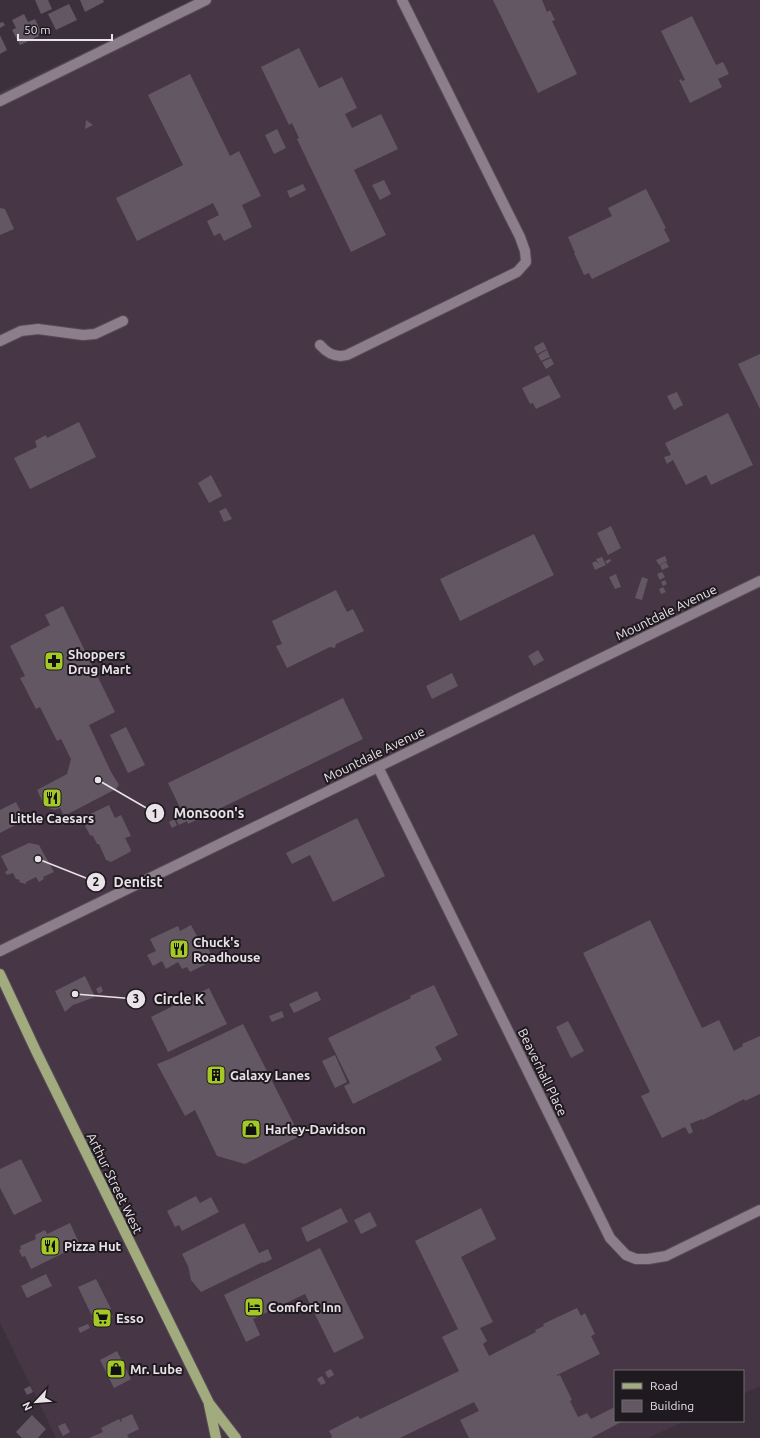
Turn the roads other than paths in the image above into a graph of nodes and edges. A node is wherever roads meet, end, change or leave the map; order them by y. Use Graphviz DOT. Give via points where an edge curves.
graph roads {
  1 [pos="206,0"];
  2 [pos="402,0"];
  3 [pos="0,101"];
  4 [pos="123,321"];
  5 [pos="0,341"];
  6 [pos="320,346"];
  7 [pos="760,581"];
  8 [pos="378,767"];
  9 [pos="0,951"];
  10 [pos="0,974"];
  11 [pos="760,1210"];
  12 [pos="208,1403"];
  13 [pos="216,1438"];
  14 [pos="236,1438"];
  1 -- 3 [label="street"];
  2 -- 6 [label="street" via="520,237 526,262 517,272 347,355 332,355"];
  4 -- 5 [label="street" via="96,334 83,335 38,329 21,332"];
  7 -- 8 [label="street, Mountdale Avenue"];
  8 -- 9 [label="street, Mountdale Avenue"];
  8 -- 11 [label="street, Beaverhall Place" via="610,1238 626,1255 636,1259 666,1256"];
  10 -- 12 [label="main road, Arthur Street West"];
  12 -- 13 [label="main road, Arthur Street West"];
  12 -- 14 [label="main road, Arthur Street West"];
}
